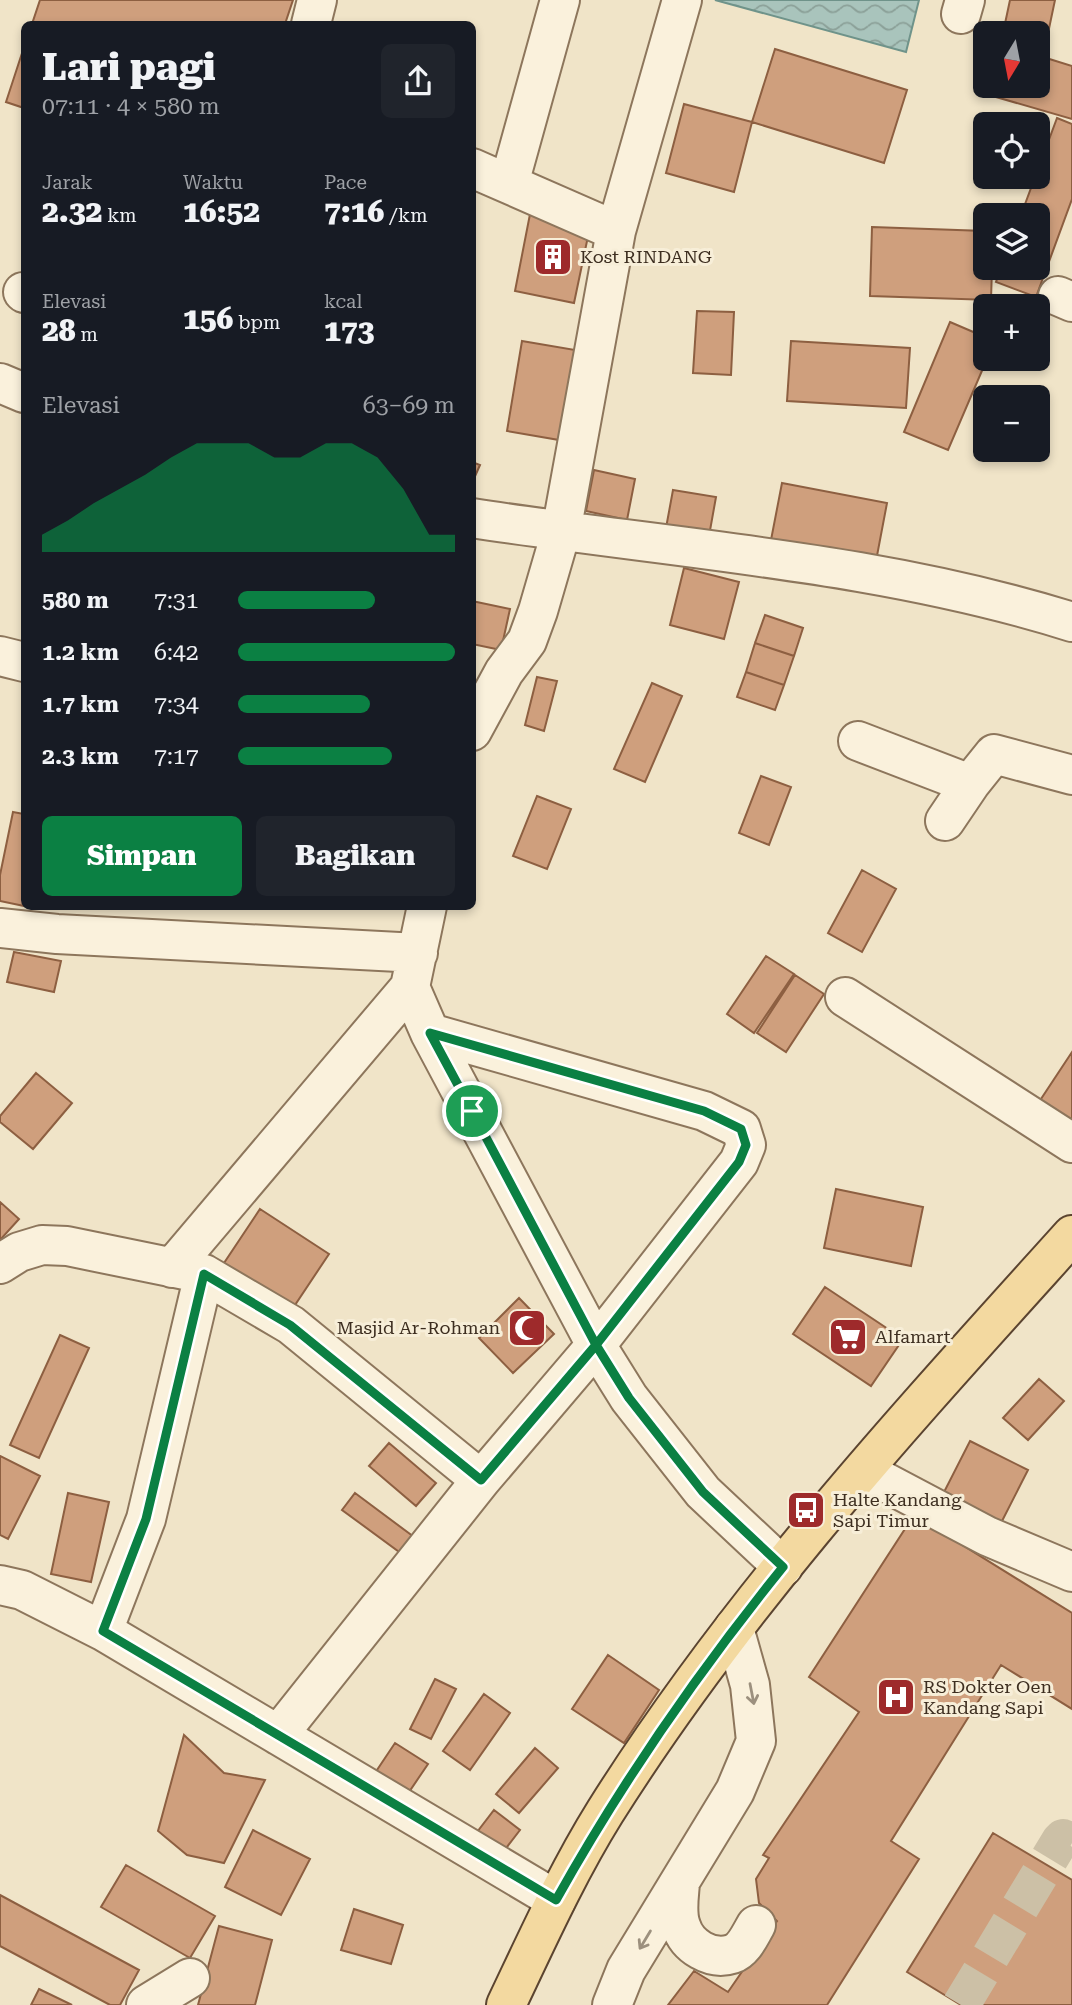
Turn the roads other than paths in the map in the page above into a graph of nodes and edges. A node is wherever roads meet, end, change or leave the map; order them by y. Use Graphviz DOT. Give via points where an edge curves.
graph roads {
  1 [pos="317,0"];
  2 [pos="560,0"];
  3 [pos="682,0"];
  4 [pos="312,21"];
  5 [pos="476,170"];
  6 [pos="509,184"];
  7 [pos="616,231"];
  8 [pos="0,383"];
  9 [pos="21,392"];
  10 [pos="476,519"];
  11 [pos="561,531"];
  12 [pos="1072,622"];
  13 [pos="0,656"];
  14 [pos="21,661"];
  15 [pos="476,724"];
  16 [pos="858,741"];
  17 [pos="1072,775"];
  18 [pos="970,784"];
  19 [pos="945,821"];
  20 [pos="426,910"];
  21 [pos="0,928"];
  22 [pos="414,970"];
  23 [pos="845,997"];
  24 [pos="430,1033"];
  25 [pos="1072,1143"];
  26 [pos="1072,1235"];
  27 [pos="0,1264"];
  28 [pos="188,1271"];
  29 [pos="596,1345"];
  30 [pos="864,1471"];
  31 [pos="481,1480"];
  32 [pos="783,1567"];
  33 [pos="1072,1572"];
  34 [pos="0,1585"];
  35 [pos="734,1628"];
  36 [pos="103,1631"];
  37 [pos="278,1735"];
  38 [pos="680,1882"];
  39 [pos="556,1900"];
  40 [pos="756,1925"];
  41 [pos="190,1978"];
  42 [pos="146,2005"];
  43 [pos="506,2005"];
  44 [pos="612,2005"];
  1 -- 4 [label="street"];
  2 -- 6 [label="street"];
  3 -- 7 [label="street"];
  5 -- 6 [label="street"];
  6 -- 7 [label="street"];
  7 -- 11 [label="street"];
  8 -- 9 [label="street"];
  10 -- 11 [label="street"];
  11 -- 12 [label="street" via="850,570"];
  11 -- 15 [label="street" via="527,641 504,671"];
  13 -- 14 [label="street"];
  16 -- 18 [label="street"];
  17 -- 18 [label="street" via="995,754"];
  18 -- 19 [label="street"];
  20 -- 22 [label="street"];
  21 -- 22 [label="street"];
  22 -- 24 [label="street"];
  22 -- 28 [label="street"];
  23 -- 25 [label="street"];
  24 -- 29 [label="street"];
  24 -- 29 [label="street" via="704,1111 735,1124 745,1135 739,1162"];
  26 -- 30 [label="main road"];
  27 -- 28 [label="street" via="30,1248 67,1245"];
  28 -- 31 [label="street" via="290,1325"];
  28 -- 36 [label="street" via="146,1519"];
  29 -- 31 [label="street"];
  29 -- 32 [label="street" via="672,1456 703,1492"];
  30 -- 32 [label="main road"];
  30 -- 33 [label="street" via="987,1536"];
  31 -- 37 [label="street"];
  32 -- 35 [label="main road"];
  34 -- 36 [label="street" via="22,1590"];
  35 -- 38 [label="street, one-way" via="750,1685 756,1741 735,1791"];
  35 -- 39 [label="main road" via="605,1812"];
  36 -- 37 [label="street"];
  37 -- 39 [label="street"];
  38 -- 40 [label="street" via="680,1925 690,1943 710,1955 733,1954"];
  38 -- 44 [label="street, one-way" via="626,1970"];
  39 -- 43 [label="main road"];
  41 -- 42 [label="street"];
}
